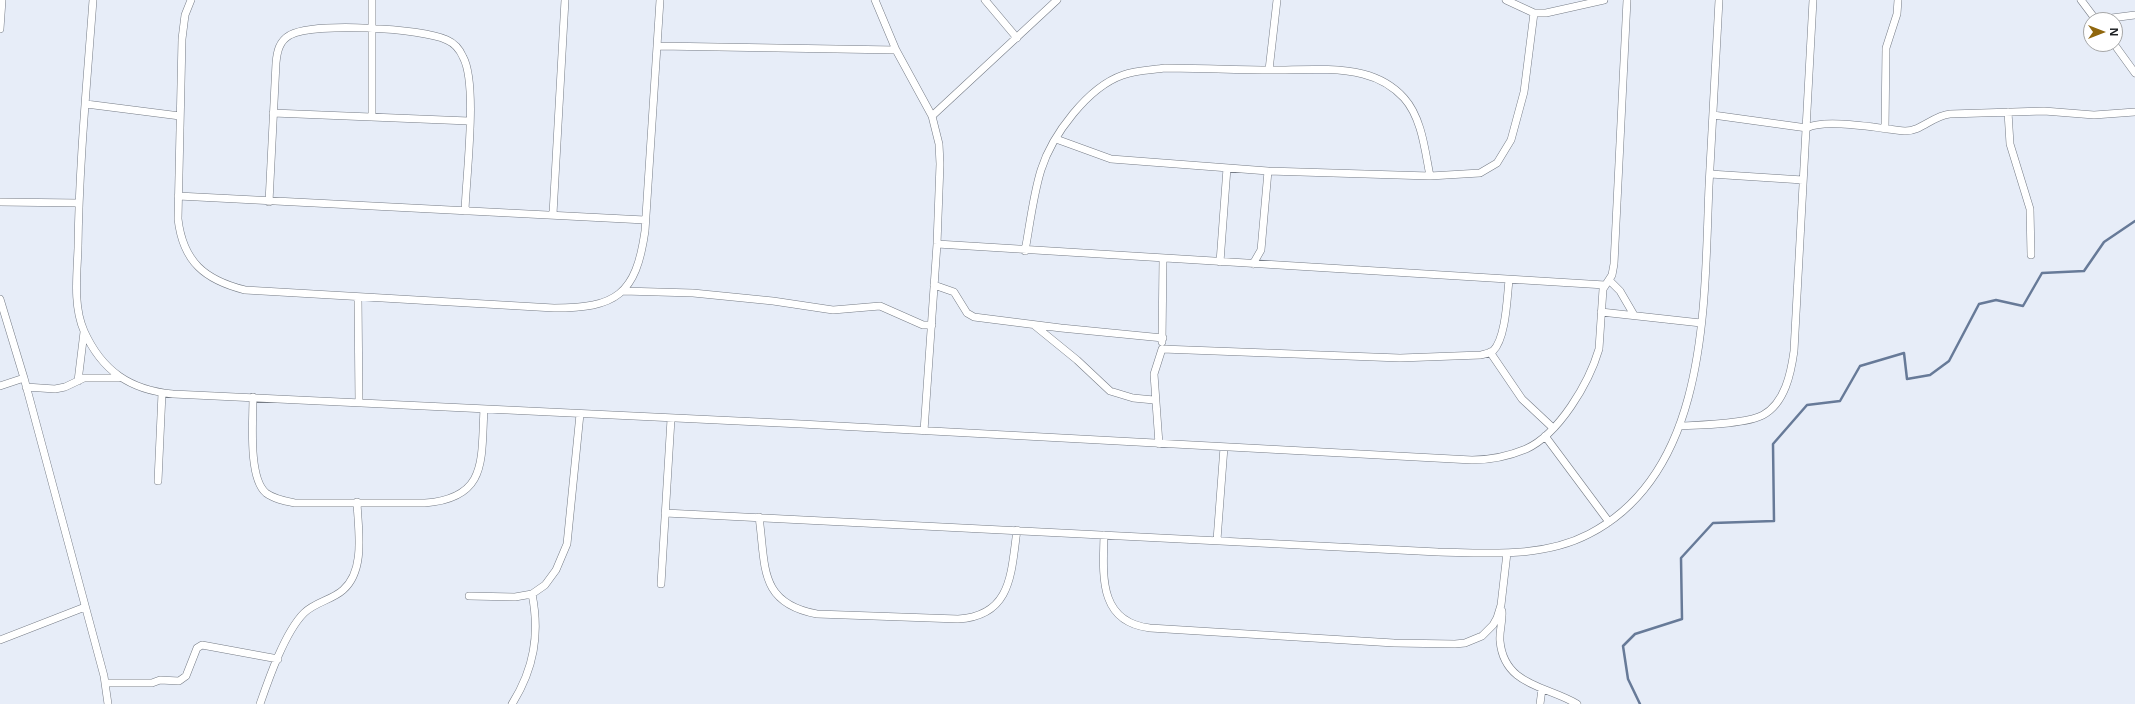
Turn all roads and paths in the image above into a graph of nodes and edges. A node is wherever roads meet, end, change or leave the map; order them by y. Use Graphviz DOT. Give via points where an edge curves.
graph roads {
  1 [pos="2,0"];
  2 [pos="93,0"];
  3 [pos="191,0"];
  4 [pos="372,0"];
  5 [pos="565,0"];
  6 [pos="660,0"];
  7 [pos="875,0"];
  8 [pos="986,0"];
  9 [pos="1057,0"];
  10 [pos="1276,0"];
  11 [pos="1506,0"];
  12 [pos="1604,0"];
  13 [pos="1627,0"];
  14 [pos="1719,0"];
  15 [pos="1813,0"];
  16 [pos="1898,0"];
  17 [pos="2081,0"];
  18 [pos="1534,12"];
  19 [pos="2090,12"];
  20 [pos="2135,15"];
  21 [pos="2123,17"];
  22 [pos="0,29"];
  23 [pos="372,29"];
  24 [pos="1017,38"];
  25 [pos="659,46"];
  26 [pos="896,50"];
  27 [pos="2120,52"];
  28 [pos="1269,70"];
  29 [pos="2135,73"];
  30 [pos="86,104"];
  31 [pos="2008,112"];
  32 [pos="2135,112"];
  33 [pos="273,113"];
  34 [pos="1713,115"];
  35 [pos="180,116"];
  36 [pos="372,116"];
  37 [pos="932,116"];
  38 [pos="469,121"];
  39 [pos="1807,128"];
  40 [pos="1885,129"];
  41 [pos="1056,139"];
  42 [pos="1227,168"];
  43 [pos="1268,171"];
  44 [pos="1710,174"];
  45 [pos="1430,176"];
  46 [pos="1803,180"];
  47 [pos="178,196"];
  48 [pos="0,202"];
  49 [pos="268,202"];
  50 [pos="79,203"];
  51 [pos="465,211"];
  52 [pos="553,214"];
  53 [pos="646,220"];
  54 [pos="937,244"];
  55 [pos="1025,251"];
  56 [pos="2031,255"];
  57 [pos="1163,259"];
  58 [pos="1220,262"];
  59 [pos="1254,264"];
  60 [pos="1509,280"];
  61 [pos="1607,283"];
  62 [pos="934,285"];
  63 [pos="623,291"];
  64 [pos="358,298"];
  65 [pos="0,299"];
  66 [pos="1601,312"];
  67 [pos="1634,315"];
  68 [pos="1701,323"];
  69 [pos="932,325"];
  70 [pos="1034,325"];
  71 [pos="84,332"];
  72 [pos="1163,338"];
  73 [pos="1162,349"];
  74 [pos="1490,352"];
  75 [pos="24,378"];
  76 [pos="119,378"];
  77 [pos="78,381"];
  78 [pos="0,386"];
  79 [pos="26,387"];
  80 [pos="162,393"];
  81 [pos="253,397"];
  82 [pos="1154,400"];
  83 [pos="359,402"];
  84 [pos="484,409"];
  85 [pos="580,414"];
  86 [pos="671,419"];
  87 [pos="1680,426"];
  88 [pos="1553,428"];
  89 [pos="924,431"];
  90 [pos="1544,436"];
  91 [pos="1158,444"];
  92 [pos="1224,447"];
  93 [pos="158,481"];
  94 [pos="356,502"];
  95 [pos="665,513"];
  96 [pos="759,517"];
  97 [pos="1609,522"];
  98 [pos="1017,530"];
  99 [pos="1104,534"];
  100 [pos="1217,540"];
  101 [pos="1507,553"];
  102 [pos="661,584"];
  103 [pos="532,594"];
  104 [pos="469,596"];
  105 [pos="1501,604"];
  106 [pos="85,607"];
  107 [pos="0,640"];
  108 [pos="278,659"];
  109 [pos="105,683"];
  110 [pos="1542,689"];
  111 [pos="108,704"];
  112 [pos="260,704"];
  113 [pos="512,704"];
  114 [pos="1540,704"];
  115 [pos="1577,704"];
  1 -- 22 [label="street"];
  2 -- 30 [label="street"];
  3 -- 35 [label="street" via="185,15 182,39"];
  4 -- 23 [label="street"];
  5 -- 52 [label="street"];
  6 -- 25 [label="street"];
  7 -- 26 [label="street"];
  8 -- 24 [label="street"];
  9 -- 24 [label="street"];
  10 -- 28 [label="street"];
  11 -- 18 [label="street"];
  12 -- 18 [label="street" via="1556,11"];
  13 -- 61 [label="street" via="1614,264"];
  14 -- 34 [label="street"];
  15 -- 39 [label="street"];
  16 -- 40 [label="street" via="1897,14 1886,48"];
  17 -- 19 [label="street"];
  18 -- 45 [label="street" via="1519,115 1511,140 1501,158 1492,168 1480,173"];
  20 -- 21 [label="street"];
  23 -- 33 [label="street" via="324,29 299,32 285,39 278,50"];
  23 -- 36 [label="street"];
  23 -- 38 [label="street" via="425,34 448,40 458,48 470,76"];
  24 -- 37 [label="street"];
  25 -- 26 [label="street"];
  25 -- 53 [label="street"];
  26 -- 37 [label="street"];
  27 -- 29 [label="street"];
  28 -- 41 [label="street" via="1165,68 1124,74 1106,83 1080,106"];
  28 -- 45 [label="street" via="1350,72 1384,81 1412,109"];
  30 -- 35 [label="street"];
  30 -- 50 [label="street"];
  31 -- 32 [label="street" via="2057,111 2094,115"];
  31 -- 40 [label="street" via="1950,114 1936,117 1916,130"];
  31 -- 56 [label="street" via="2010,144 2030,209"];
  33 -- 36 [label="street"];
  33 -- 49 [label="street"];
  34 -- 39 [label="street"];
  34 -- 44 [label="street"];
  35 -- 47 [label="street"];
  36 -- 38 [label="street"];
  37 -- 54 [label="street" via="939,144 940,164"];
  38 -- 51 [label="street"];
  39 -- 40 [label="street" via="1823,123"];
  39 -- 46 [label="street"];
  41 -- 42 [label="street" via="1111,159"];
  41 -- 55 [label="street" via="1041,168"];
  42 -- 43 [label="street"];
  42 -- 58 [label="street"];
  43 -- 45 [label="street"];
  43 -- 59 [label="street" via="1261,250"];
  44 -- 46 [label="street"];
  44 -- 68 [label="street"];
  46 -- 87 [label="street" via="1794,351 1791,370 1783,391 1771,408 1758,417"];
  47 -- 49 [label="street"];
  47 -- 64 [label="street" via="179,229 192,259 203,273 223,284 245,290"];
  48 -- 50 [label="street"];
  49 -- 51 [label="street"];
  50 -- 71 [label="street" via="77,293 78,314"];
  51 -- 52 [label="street"];
  52 -- 53 [label="street"];
  53 -- 63 [label="street" via="640,259 636,271"];
  54 -- 55 [label="street"];
  54 -- 62 [label="street"];
  55 -- 57 [label="street"];
  57 -- 58 [label="street"];
  57 -- 72 [label="street"];
  58 -- 59 [label="street"];
  59 -- 60 [label="street"];
  60 -- 61 [label="street"];
  60 -- 74 [label="street" via="1502,332 1499,341"];
  61 -- 66 [label="street" via="1602,289"];
  61 -- 67 [label="street" via="1623,296"];
  62 -- 69 [label="street"];
  62 -- 70 [label="street" via="954,292 970,316"];
  63 -- 64 [label="street" via="610,301 569,308"];
  63 -- 69 [label="street" via="693,293 833,310 880,306"];
  64 -- 83 [label="street"];
  65 -- 75 [label="street"];
  66 -- 67 [label="street"];
  66 -- 88 [label="street" via="1597,358 1578,395"];
  67 -- 68 [label="street"];
  68 -- 87 [label="street" via="1694,372"];
  69 -- 89 [label="street"];
  70 -- 72 [label="street"];
  70 -- 82 [label="street" via="1110,391 1133,398"];
  71 -- 76 [label="street" via="107,368"];
  71 -- 77 [label="street"];
  72 -- 73 [label="street"];
  73 -- 74 [label="street" via="1400,358 1481,355"];
  73 -- 82 [label="street" via="1154,374"];
  74 -- 88 [label="street" via="1522,399"];
  75 -- 78 [label="street"];
  75 -- 79 [label="street"];
  76 -- 77 [label="street" via="90,377"];
  76 -- 80 [label="street"];
  77 -- 79 [label="street" via="55,389"];
  79 -- 106 [label="street"];
  80 -- 81 [label="street"];
  80 -- 93 [label="street"];
  81 -- 83 [label="street"];
  81 -- 94 [label="street" via="254,468 259,485 266,493 295,503"];
  82 -- 91 [label="street"];
  83 -- 84 [label="street"];
  84 -- 85 [label="street"];
  84 -- 94 [label="street" via="480,469 474,484 444,501"];
  85 -- 86 [label="street"];
  85 -- 103 [label="street" via="567,544 556,570 545,586"];
  86 -- 89 [label="street"];
  86 -- 95 [label="street"];
  87 -- 97 [label="street" via="1669,450 1640,494"];
  88 -- 90 [label="street"];
  89 -- 91 [label="street"];
  90 -- 92 [label="street" via="1527,448 1513,453 1472,460"];
  90 -- 97 [label="street"];
  91 -- 92 [label="street"];
  92 -- 100 [label="street"];
  94 -- 108 [label="street" via="358,557 352,579 343,590 304,613 290,632"];
  95 -- 96 [label="street"];
  95 -- 102 [label="street"];
  96 -- 98 [label="street"];
  96 -- 98 [label="street" via="766,575 773,591 797,609 818,614 958,619 984,614 1000,601 1007,590"];
  97 -- 101 [label="street" via="1589,535 1568,543 1547,549"];
  98 -- 99 [label="street"];
  99 -- 100 [label="street"];
  99 -- 105 [label="street" via="1103,564 1107,596 1121,617 1131,624 1140,626 1394,643 1455,644 1475,639 1488,630 1497,618"];
  100 -- 101 [label="street" via="1438,552"];
  101 -- 105 [label="street"];
  103 -- 104 [label="street" via="515,597"];
  103 -- 113 [label="street" via="537,626 533,655 525,679"];
  105 -- 110 [label="street" via="1502,653 1516,675"];
  106 -- 107 [label="street"];
  106 -- 109 [label="street"];
  108 -- 109 [label="street" via="202,646 197,648 186,676 179,681"];
  108 -- 112 [label="street"];
  109 -- 111 [label="street"];
  110 -- 114 [label="street"];
  110 -- 115 [label="street"];
}
